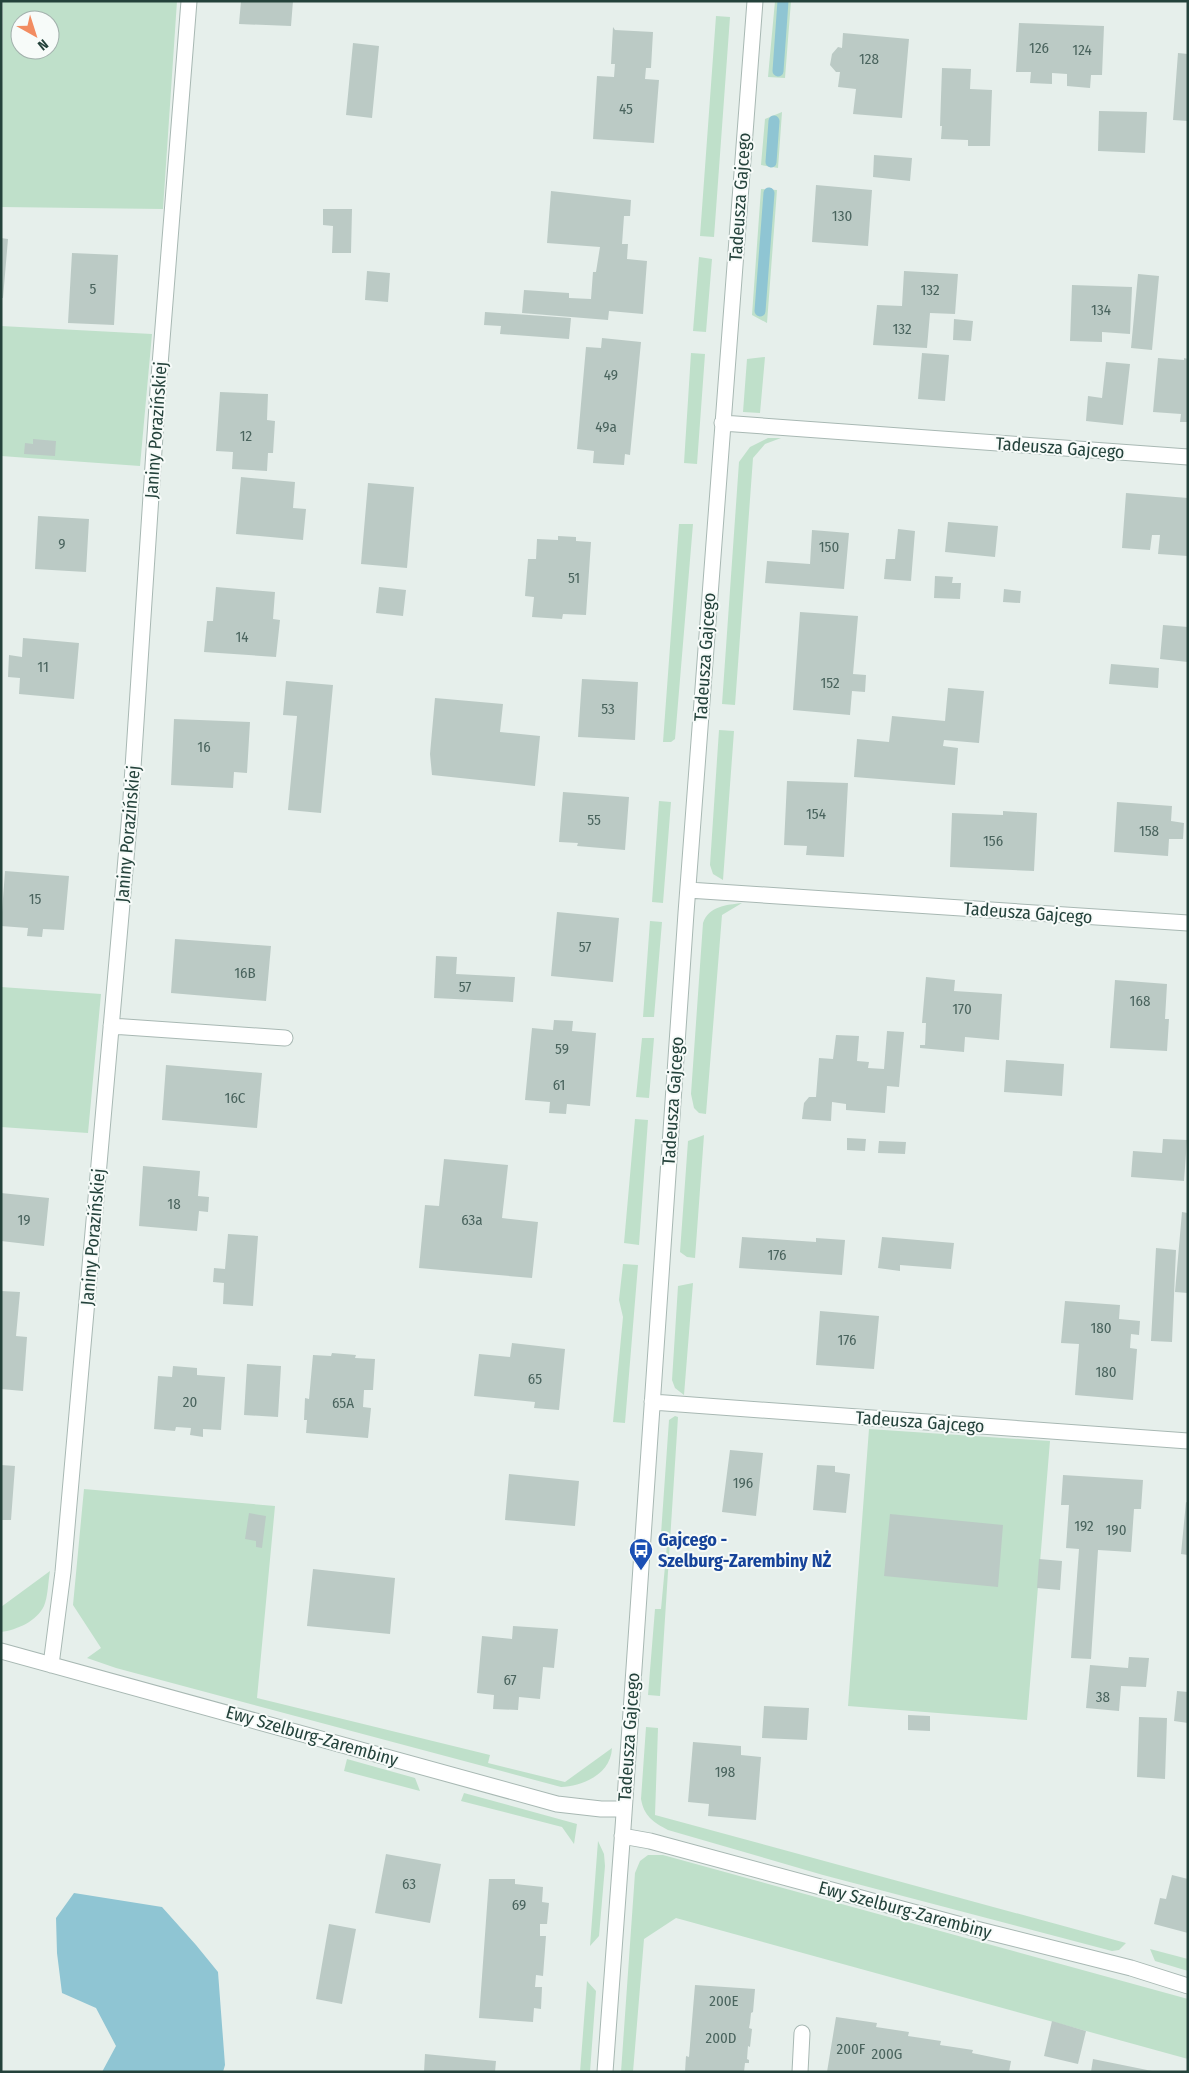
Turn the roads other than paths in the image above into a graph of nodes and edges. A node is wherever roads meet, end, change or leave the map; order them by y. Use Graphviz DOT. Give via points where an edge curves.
graph roads {
  1 [pos="189,1"];
  2 [pos="755,1"];
  3 [pos="722,423"];
  4 [pos="1188,457"];
  5 [pos="688,890"];
  6 [pos="1188,924"];
  7 [pos="111,1026"];
  8 [pos="285,1038"];
  9 [pos="652,1402"];
  10 [pos="1188,1441"];
  11 [pos="1,1651"];
  12 [pos="51,1665"];
  13 [pos="624,1809"];
  14 [pos="622,1836"];
  15 [pos="1188,1986"];
  16 [pos="802,2033"];
  17 [pos="604,2072"];
  18 [pos="800,2072"];
  1 -- 7 [label="street, Janiny Porazińskiej" via="158,390 130,814"];
  2 -- 3 [label="street, Tadeusza Gajcego"];
  3 -- 4 [label="street, Tadeusza Gajcego"];
  3 -- 5 [label="street, Tadeusza Gajcego"];
  5 -- 6 [label="street, Tadeusza Gajcego"];
  5 -- 9 [label="street, Tadeusza Gajcego"];
  7 -- 8 [label="street"];
  7 -- 12 [label="street, Janiny Porazińskiej" via="63,1572"];
  9 -- 10 [label="street, Tadeusza Gajcego"];
  9 -- 13 [label="street, Tadeusza Gajcego"];
  11 -- 12 [label="street, Ewy Szelburg-Zarembiny"];
  12 -- 13 [label="street, Ewy Szelburg-Zarembiny" via="557,1804"];
  13 -- 14 [label="street, Tadeusza Gajcego"];
  14 -- 15 [label="street, Ewy Szelburg-Zarembiny" via="1131,1968"];
  14 -- 17 [label="street, Tadeusza Gajcego"];
  16 -- 18 [label="street"];
}
